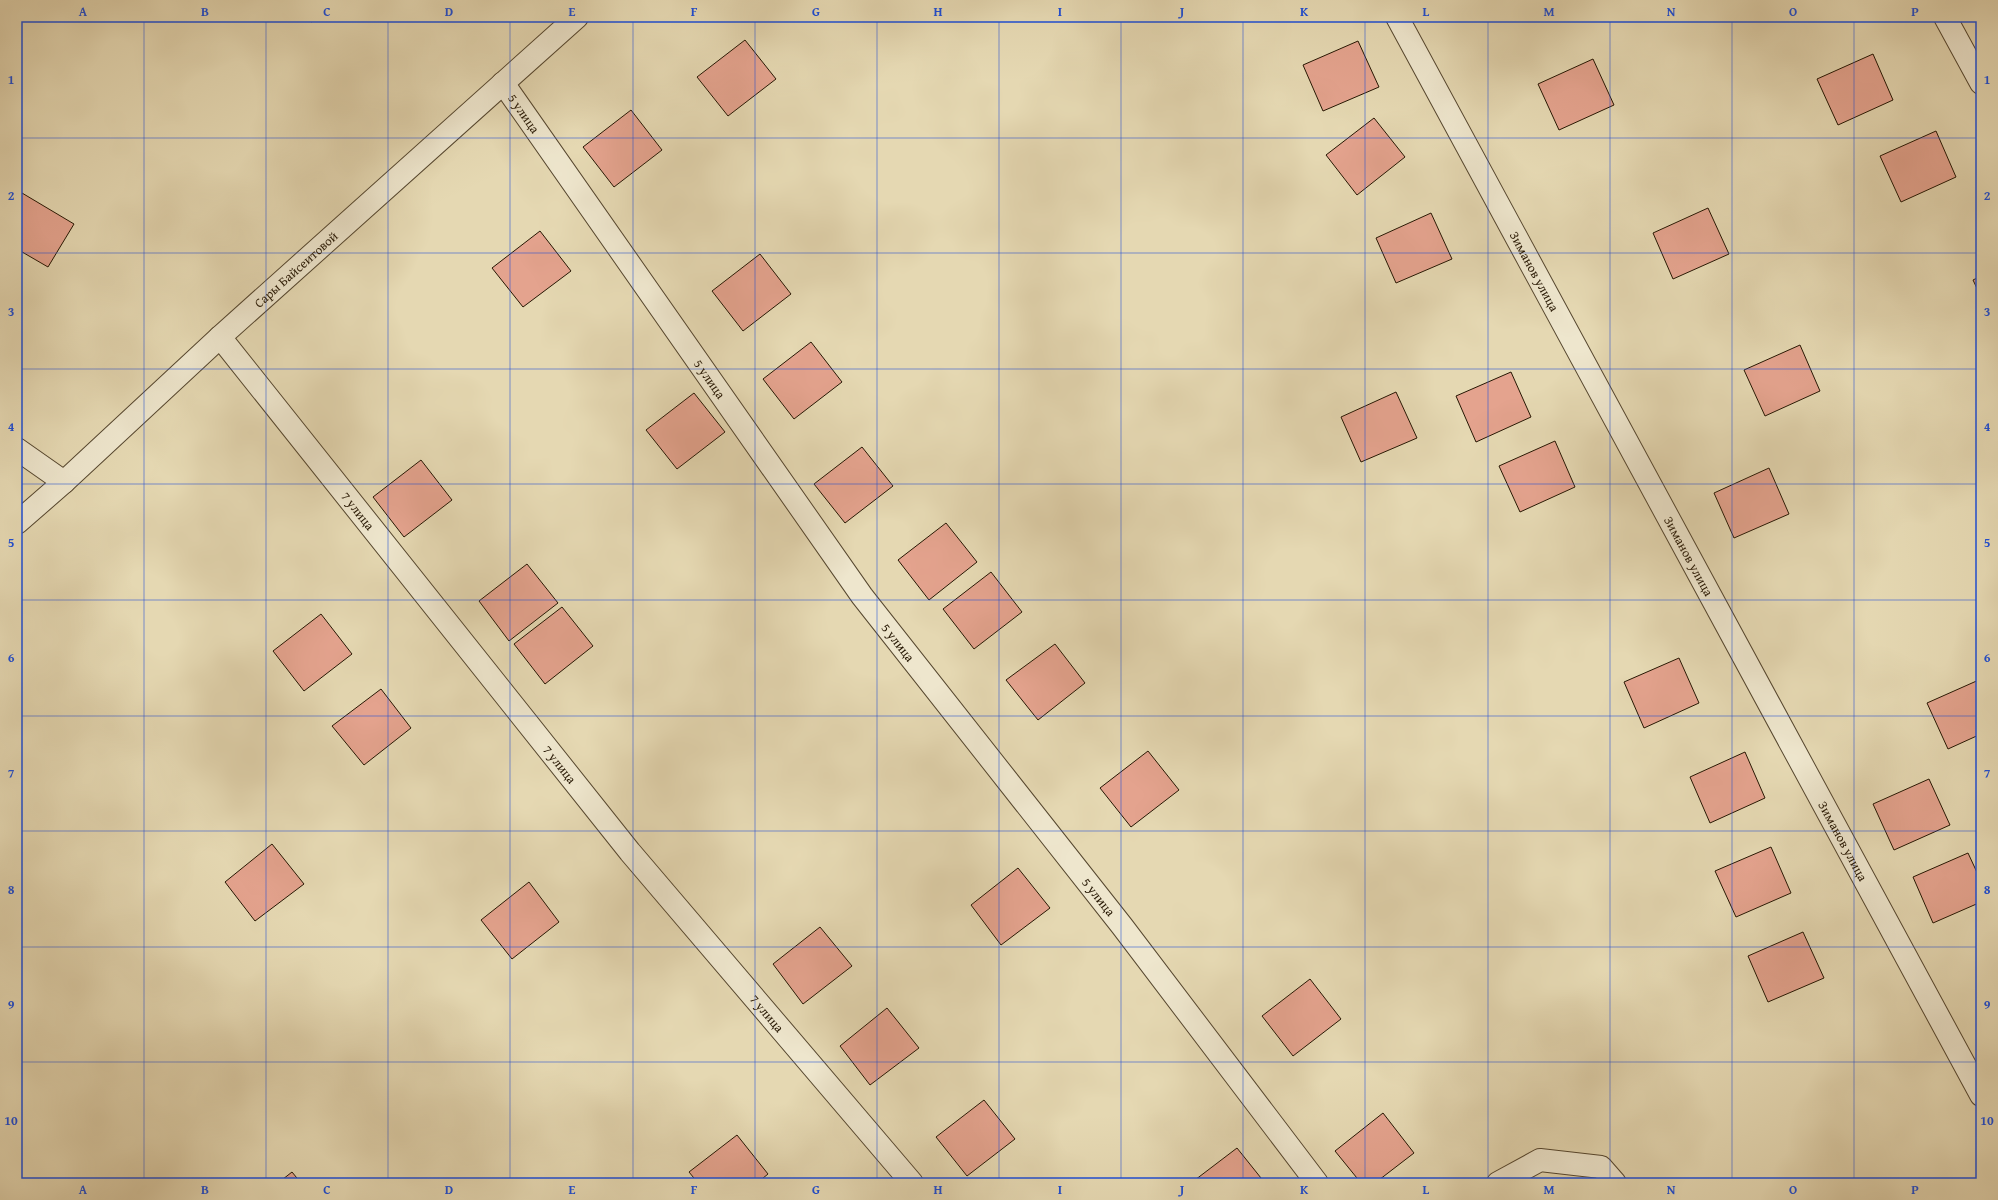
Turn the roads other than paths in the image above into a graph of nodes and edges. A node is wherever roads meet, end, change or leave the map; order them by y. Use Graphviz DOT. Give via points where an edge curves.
graph roads {
  1 [pos="577,17"];
  2 [pos="1397,17"];
  3 [pos="1945,17"];
  4 [pos="503,83"];
  5 [pos="1981,83"];
  6 [pos="220,337"];
  7 [pos="17,449"];
  8 [pos="64,482"];
  9 [pos="17,523"];
  10 [pos="1981,1095"];
  11 [pos="912,1183"];
  12 [pos="1317,1183"];
  13 [pos="1498,1183"];
  14 [pos="1615,1183"];
  1 -- 4 [label="street, Сары Байсеитовой"];
  2 -- 10 [label="street, Зиманов улица"];
  3 -- 5 [label="street"];
  4 -- 6 [label="street, Сары Байсеитовой"];
  4 -- 12 [label="street, 5 улица" via="862,596 1122,926"];
  6 -- 8 [label="street, Сары Байсеитовой"];
  6 -- 11 [label="street, 7 улица" via="630,852"];
  7 -- 8 [label="street"];
  8 -- 9 [label="street, Сары Байсеитовой"];
  13 -- 14 [label="street" via="1540,1160 1601,1167"];
}
